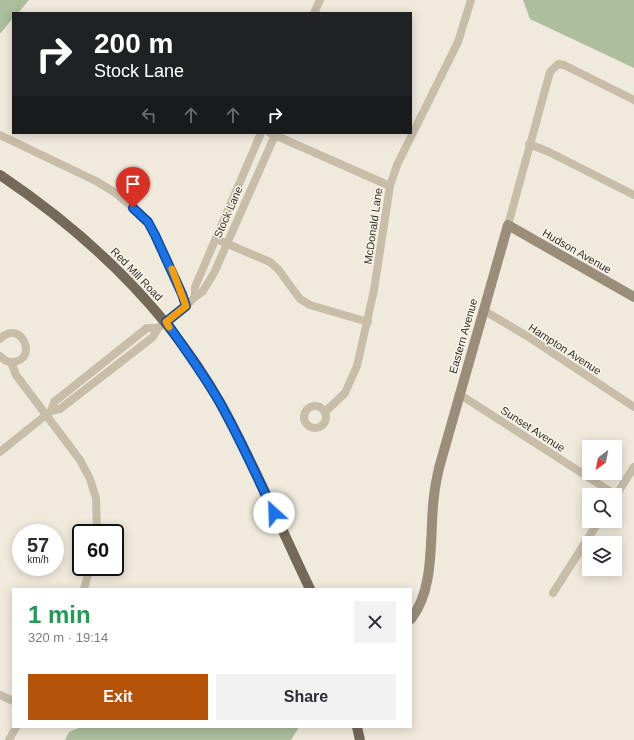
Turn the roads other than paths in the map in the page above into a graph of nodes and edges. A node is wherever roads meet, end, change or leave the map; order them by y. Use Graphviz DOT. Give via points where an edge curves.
graph roads {
  1 [pos="320,0"];
  2 [pos="471,0"];
  3 [pos="314,12"];
  4 [pos="634,100"];
  5 [pos="261,134"];
  6 [pos="274,134"];
  7 [pos="0,135"];
  8 [pos="530,144"];
  9 [pos="0,175"];
  10 [pos="390,186"];
  11 [pos="634,195"];
  12 [pos="508,225"];
  13 [pos="216,239"];
  14 [pos="227,243"];
  15 [pos="195,297"];
  16 [pos="634,297"];
  17 [pos="186,306"];
  18 [pos="483,310"];
  19 [pos="368,322"];
  20 [pos="162,325"];
  21 [pos="0,339"];
  22 [pos="0,356"];
  23 [pos="11,362"];
  24 [pos="459,394"];
  25 [pos="634,407"];
  26 [pos="325,412"];
  27 [pos="48,413"];
  28 [pos="0,452"];
  29 [pos="634,466"];
  30 [pos="603,488"];
  31 [pos="620,488"];
  32 [pos="97,524"];
  33 [pos="595,528"];
  34 [pos="88,576"];
  35 [pos="84,588"];
  36 [pos="310,588"];
  37 [pos="553,593"];
  38 [pos="412,617"];
  39 [pos="0,695"];
  40 [pos="12,701"];
  41 [pos="15,728"];
  42 [pos="357,728"];
  43 [pos="9,740"];
  44 [pos="360,740"];
  1 -- 3 [label="street"];
  2 -- 10 [label="street, McDonald Lane" via="458,42 397,165"];
  4 -- 8 [label="street, Eastern Avenue" via="572,68 558,64 550,72"];
  5 -- 13 [label="street, Stock Lane"];
  6 -- 10 [label="street"];
  6 -- 14 [label="street, Stock Lane"];
  7 -- 17 [label="street" via="96,181 133,208 148,222"];
  8 -- 11 [label="street"];
  8 -- 12 [label="street, Eastern Avenue"];
  9 -- 20 [label="main road, Red Mill Road" via="57,217 101,254 132,284"];
  10 -- 19 [label="street, McDonald Lane"];
  12 -- 16 [label="street, Hudson Avenue"];
  12 -- 18 [label="street, Eastern Avenue"];
  13 -- 14 [label="street"];
  13 -- 15 [label="street, Stock Lane" via="195,287"];
  14 -- 15 [label="street, Stock Lane" via="214,273 203,291"];
  14 -- 19 [label="street" via="270,262 300,299 310,305"];
  15 -- 17 [label="street, Stock Lane"];
  17 -- 20 [label="street, Stock Lane"];
  18 -- 24 [label="street, Eastern Avenue"];
  18 -- 25 [label="street, Hampton Avenue"];
  19 -- 26 [label="street, McDonald Lane" via="350,383 345,392"];
  20 -- 27 [label="street, Stock Lane" via="153,337 110,371 60,409"];
  20 -- 36 [label="main road, Red Mill Road" via="201,371 221,404"];
  21 -- 23 [label="street" via="13,333 25,341 24,356"];
  22 -- 23 [label="street"];
  23 -- 27 [label="street" via="16,375"];
  24 -- 30 [label="street, Sunset Avenue"];
  24 -- 38 [label="street, Eastern Avenue" via="434,496 428,582"];
  27 -- 28 [label="street, Stock Lane"];
  27 -- 32 [label="street" via="90,479 96,498"];
  29 -- 31 [label="street"];
  33 -- 37 [label="street"];
  34 -- 35 [label="street"];
  39 -- 40 [label="street"];
  41 -- 43 [label="street"];
  42 -- 44 [label="main road"];
}
